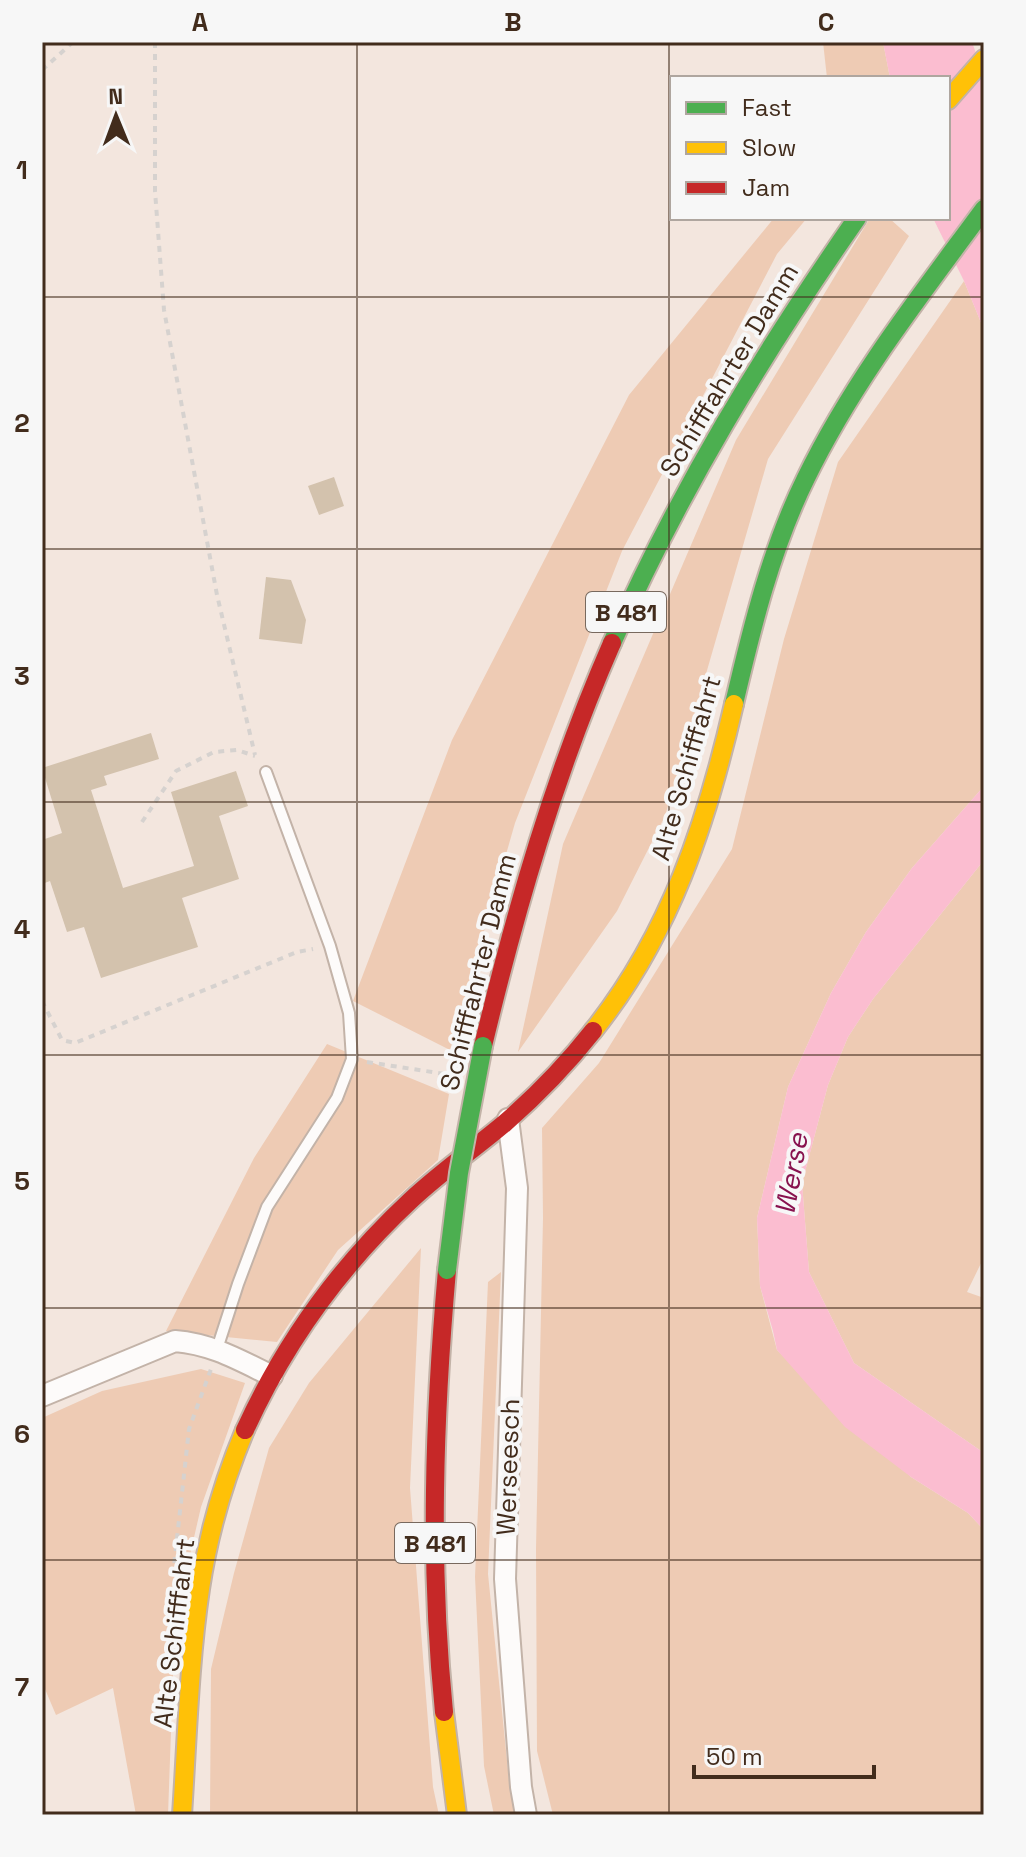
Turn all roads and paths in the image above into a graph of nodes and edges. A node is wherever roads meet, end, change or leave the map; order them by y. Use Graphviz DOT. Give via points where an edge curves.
graph roads {
  1 [pos="73,42"];
  2 [pos="155,42"];
  3 [pos="984,59"];
  4 [pos="42,70"];
  5 [pos="950,98"];
  6 [pos="984,209"];
  7 [pos="856,220"];
  8 [pos="255,755"];
  9 [pos="266,772"];
  10 [pos="142,822"];
  11 [pos="330,946"];
  12 [pos="42,1001"];
  13 [pos="352,1059"];
  14 [pos="442,1074"];
  15 [pos="508,1119"];
  16 [pos="217,1349"];
  17 [pos="272,1376"];
  18 [pos="42,1396"];
  19 [pos="182,1815"];
  20 [pos="457,1815"];
  21 [pos="526,1815"];
  1 -- 4 [label="path"];
  2 -- 8 [label="path" via="155,191 164,310 217,595"];
  3 -- 5 [label="main road"];
  6 -- 15 [label="main road, Alte Schifffahrt" via="893,333 804,480 744,654 701,826 658,931 591,1034"];
  7 -- 20 [label="main road, Schifffahrter Damm / B 481, bridge" via="753,370 657,543 565,761 512,929 459,1173 436,1404 443,1703"];
  8 -- 9 [label="path"];
  8 -- 10 [label="path" via="214,752 176,771"];
  9 -- 11 [label="lane"];
  11 -- 12 [label="path" via="297,952 75,1043 62,1040"];
  11 -- 13 [label="lane" via="349,1013"];
  13 -- 14 [label="path"];
  13 -- 16 [label="lane" via="337,1098 267,1207"];
  15 -- 17 [label="main road, Alte Schifffahrt" via="375,1235 311,1314"];
  15 -- 21 [label="street, Werseesch" via="517,1188 505,1579"];
  16 -- 17 [label="street"];
  16 -- 18 [label="street" via="175,1341"];
  17 -- 19 [label="main road, Alte Schifffahrt" via="226,1482 200,1589"];
}
